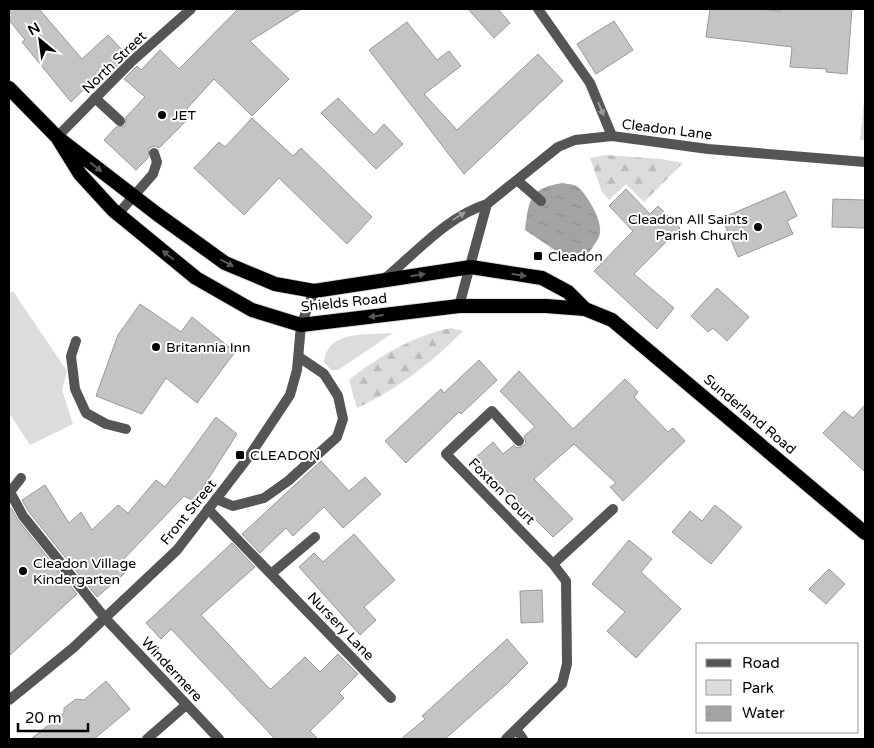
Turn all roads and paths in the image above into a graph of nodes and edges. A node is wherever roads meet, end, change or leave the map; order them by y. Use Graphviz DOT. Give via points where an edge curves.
graph roads {
  1 [pos="191,9"];
  2 [pos="538,9"];
  3 [pos="9,88"];
  4 [pos="95,98"];
  5 [pos="120,121"];
  6 [pos="612,136"];
  7 [pos="57,137"];
  8 [pos="154,153"];
  9 [pos="865,162"];
  10 [pos="518,180"];
  11 [pos="134,196"];
  12 [pos="542,201"];
  13 [pos="487,204"];
  14 [pos="118,214"];
  15 [pos="471,267"];
  16 [pos="382,281"];
  17 [pos="314,291"];
  18 [pos="459,306"];
  19 [pos="586,309"];
  20 [pos="612,320"];
  21 [pos="301,325"];
  22 [pos="76,340"];
  23 [pos="299,357"];
  24 [pos="126,430"];
  25 [pos="519,441"];
  26 [pos="21,478"];
  27 [pos="216,499"];
  28 [pos="208,509"];
  29 [pos="613,509"];
  30 [pos="865,533"];
  31 [pos="315,537"];
  32 [pos="553,564"];
  33 [pos="271,574"];
  34 [pos="105,618"];
  35 [pos="391,698"];
  36 [pos="9,700"];
  37 [pos="186,705"];
  38 [pos="516,729"];
  39 [pos="147,739"];
  40 [pos="219,739"];
  41 [pos="506,739"];
  42 [pos="523,739"];
  1 -- 4 [label="street, North Street"];
  2 -- 6 [label="street, one-way" via="590,83"];
  3 -- 7 [label="highway, Shields Road"];
  4 -- 5 [label="street"];
  4 -- 7 [label="street, North Street"];
  6 -- 9 [label="street, Cleadon Lane" via="708,149"];
  6 -- 10 [label="street, Cleadon Lane" via="575,140 558,147"];
  7 -- 11 [label="highway, Shields Road, one-way"];
  7 -- 14 [label="highway, Shields Road" via="80,174"];
  8 -- 11 [label="street" via="157,162 153,174"];
  10 -- 12 [label="street"];
  10 -- 13 [label="street, Cleadon Lane"];
  11 -- 14 [label="street"];
  11 -- 17 [label="highway, Shields Road, one-way" via="224,263 275,284"];
  13 -- 15 [label="street"];
  16 -- 13 [label="street, Cleadon Lane, one-way" via="446,224 468,210"];
  21 -- 14 [label="highway, Shields Road, one-way" via="252,310 196,278"];
  16 -- 15 [label="highway, Shields Road, one-way"];
  15 -- 18 [label="street"];
  15 -- 19 [label="highway, Shields Road, one-way" via="542,278 568,292"];
  16 -- 17 [label="highway, Shields Road"];
  17 -- 21 [label="street, Front Street"];
  18 -- 19 [label="highway, Shields Road"];
  18 -- 21 [label="highway, Shields Road, one-way"];
  19 -- 20 [label="highway, Shields Road"];
  20 -- 30 [label="highway, Sunderland Road"];
  21 -- 23 [label="street, Front Street"];
  22 -- 24 [label="street" via="71,356 75,389 86,413"];
  23 -- 27 [label="street, Front Street" via="290,395"];
  23 -- 27 [label="street" via="324,374 338,396 343,419 337,436 288,481 264,498 233,506"];
  25 -- 32 [label="street, Foxton Court" via="492,411 446,454"];
  26 -- 34 [label="street, Windermere" via="10,492 23,516"];
  27 -- 28 [label="street, Front Street"];
  28 -- 33 [label="street, Nursery Lane"];
  28 -- 34 [label="street, Front Street" via="176,550"];
  29 -- 32 [label="street"];
  31 -- 33 [label="street"];
  32 -- 38 [label="street" via="566,580 567,664 562,684"];
  33 -- 35 [label="street, Nursery Lane"];
  34 -- 36 [label="street, Front Street"];
  34 -- 37 [label="street, Windermere"];
  37 -- 39 [label="street"];
  37 -- 40 [label="street, Windermere"];
  38 -- 41 [label="street"];
  38 -- 42 [label="street"];
}
